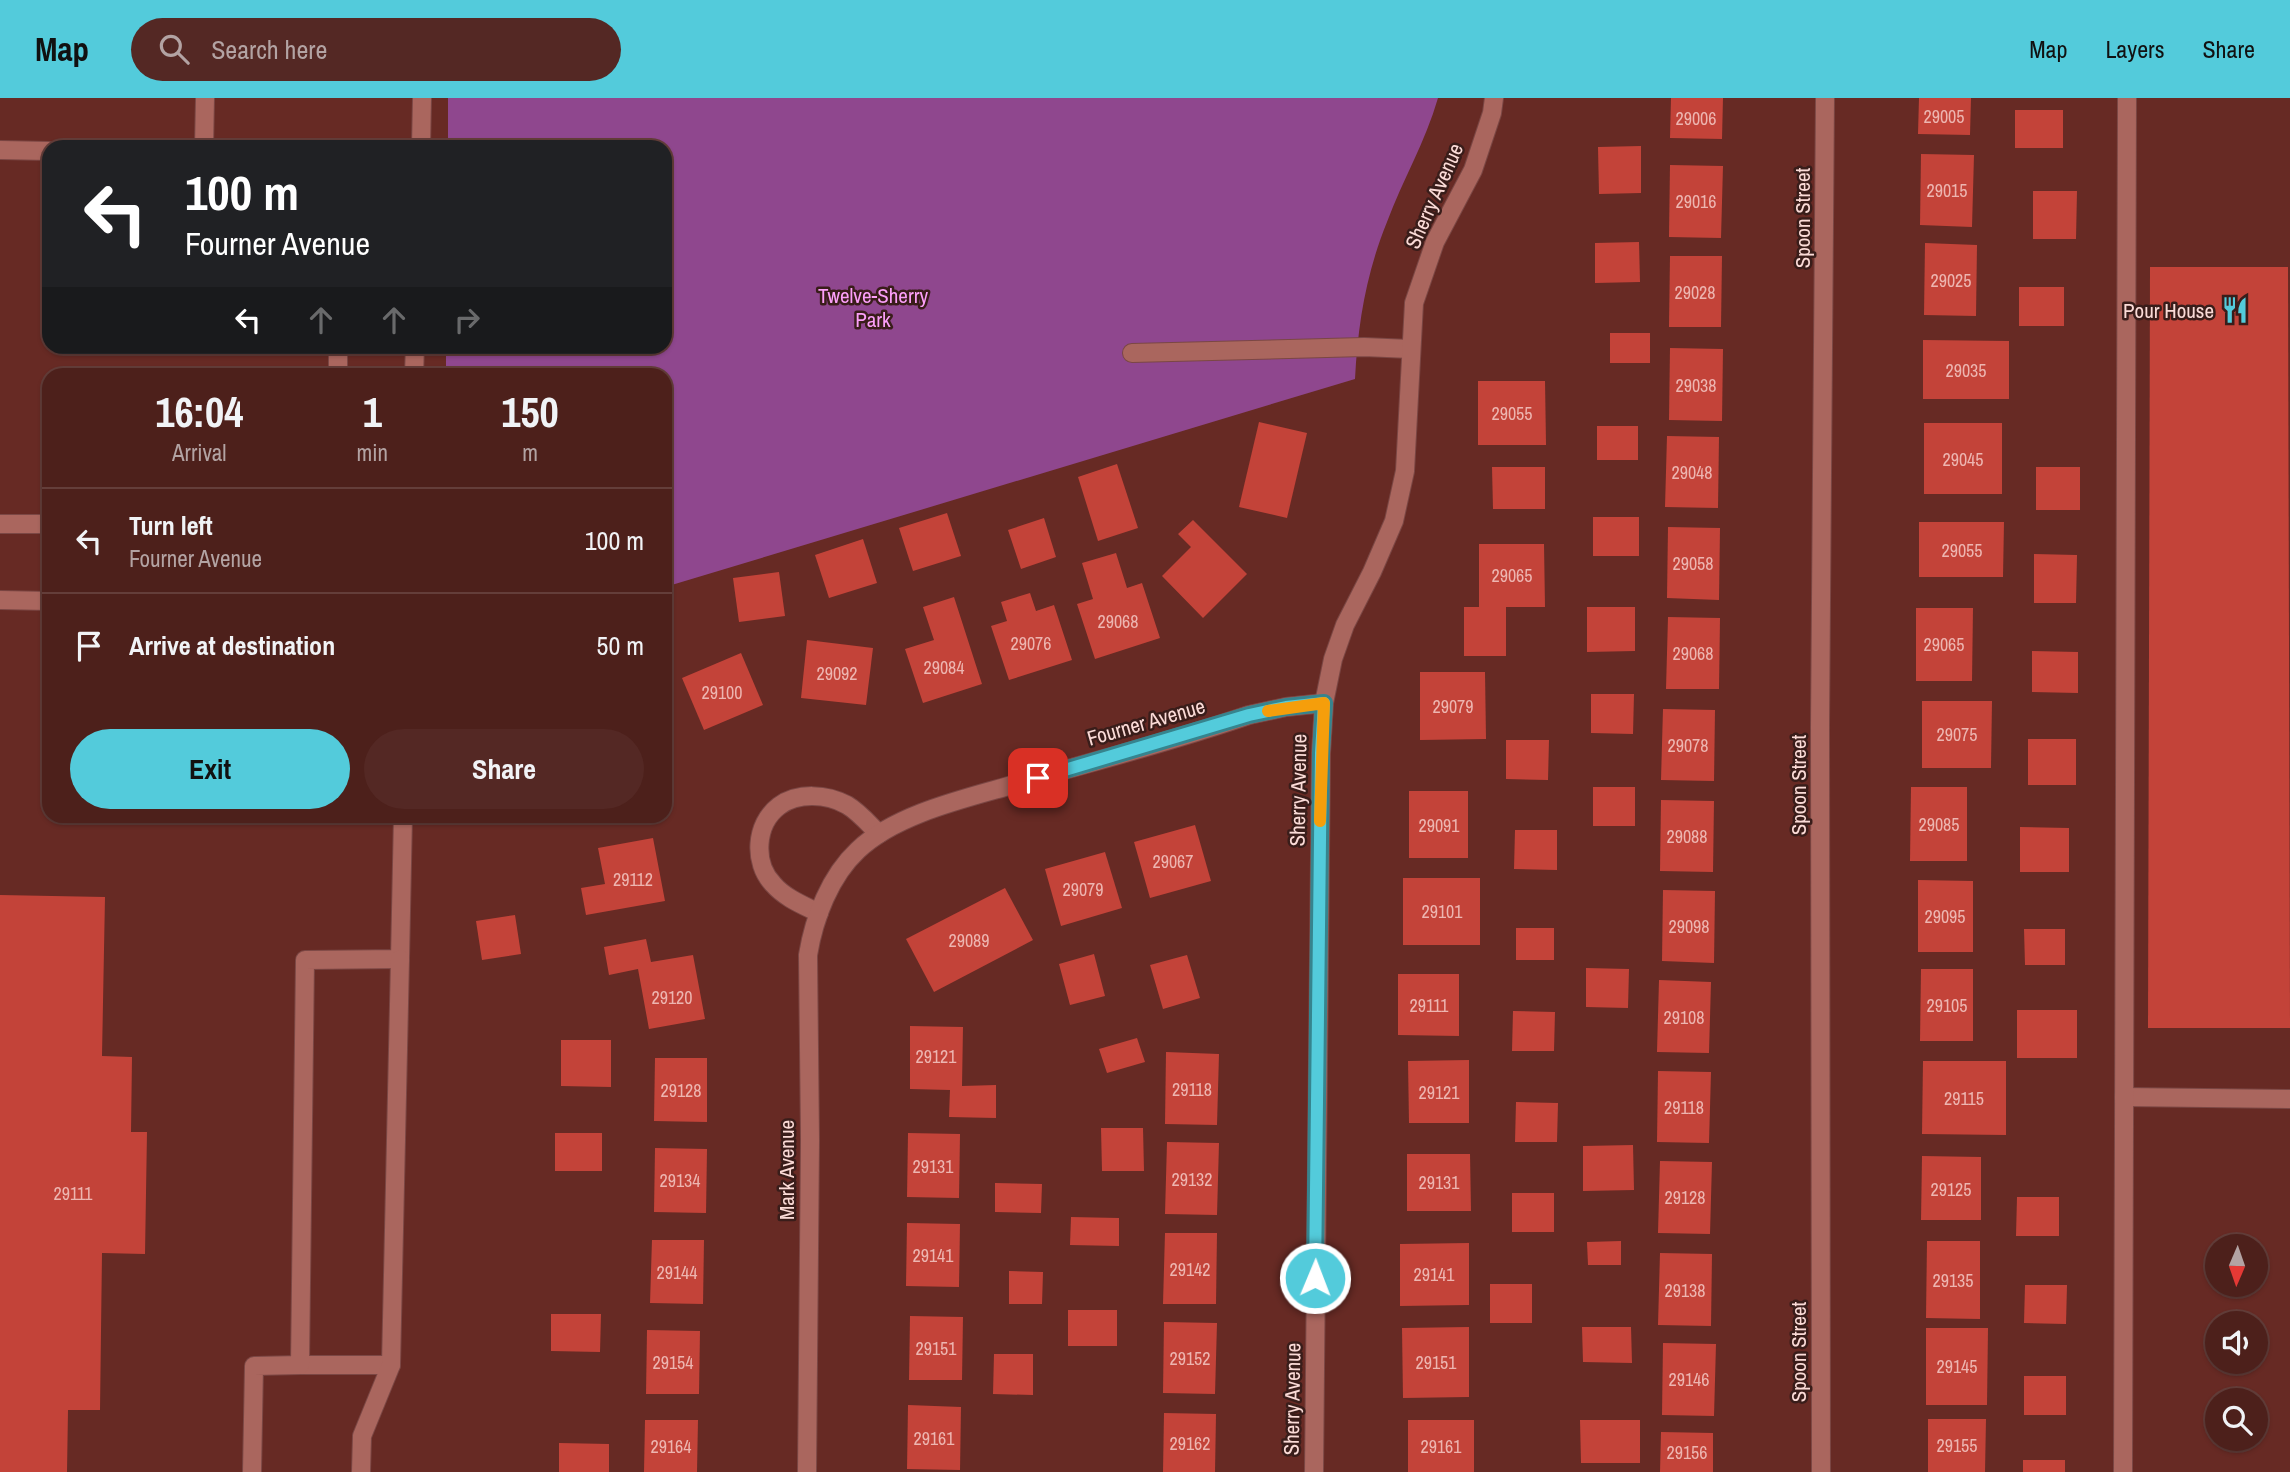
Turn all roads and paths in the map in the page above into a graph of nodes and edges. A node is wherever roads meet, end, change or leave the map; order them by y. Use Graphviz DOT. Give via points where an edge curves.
graph roads {
  1 [pos="205,98"];
  2 [pos="422,98"];
  3 [pos="1494,98"];
  4 [pos="1825,98"];
  5 [pos="2127,98"];
  6 [pos="204,140"];
  7 [pos="421,140"];
  8 [pos="0,150"];
  9 [pos="42,151"];
  10 [pos="1410,349"];
  11 [pos="1132,352"];
  12 [pos="0,524"];
  13 [pos="42,524"];
  14 [pos="0,600"];
  15 [pos="42,601"];
  16 [pos="1324,703"];
  17 [pos="403,823"];
  18 [pos="879,834"];
  19 [pos="839,874"];
  20 [pos="819,913"];
  21 [pos="400,959"];
  22 [pos="2124,1097"];
  23 [pos="2290,1099"];
  24 [pos="300,1365"];
  25 [pos="391,1365"];
  26 [pos="252,1472"];
  27 [pos="361,1472"];
  28 [pos="807,1472"];
  29 [pos="1314,1472"];
  30 [pos="1821,1472"];
  31 [pos="2123,1472"];
  1 -- 6 [label="street"];
  2 -- 7 [label="street"];
  3 -- 10 [label="street, Sherry Avenue" via="1473,170 1435,242 1414,303"];
  4 -- 30 [label="street, Spoon Street"];
  5 -- 22 [label="street"];
  8 -- 9 [label="street"];
  10 -- 11 [label="street"];
  10 -- 16 [label="street, Sherry Avenue" via="1405,471 1394,522 1345,625"];
  12 -- 13 [label="street"];
  14 -- 15 [label="street"];
  16 -- 18 [label="street, Fourner Avenue" via="1249,715 962,800"];
  16 -- 29 [label="street, Sherry Avenue"];
  17 -- 21 [label="street"];
  18 -- 19 [label="street, Fourner Avenue" via="857,851"];
  18 -- 20 [label="street" via="847,805 819,796 798,797 778,806 758,843 762,865 771,883"];
  19 -- 20 [label="street, Mark Avenue"];
  20 -- 28 [label="street, Mark Avenue" via="808,955"];
  21 -- 24 [label="street" via="305,960"];
  21 -- 25 [label="street"];
  22 -- 23 [label="street"];
  22 -- 31 [label="street"];
  24 -- 25 [label="street"];
  24 -- 26 [label="street" via="254,1366"];
  25 -- 27 [label="street" via="362,1436"];
}
